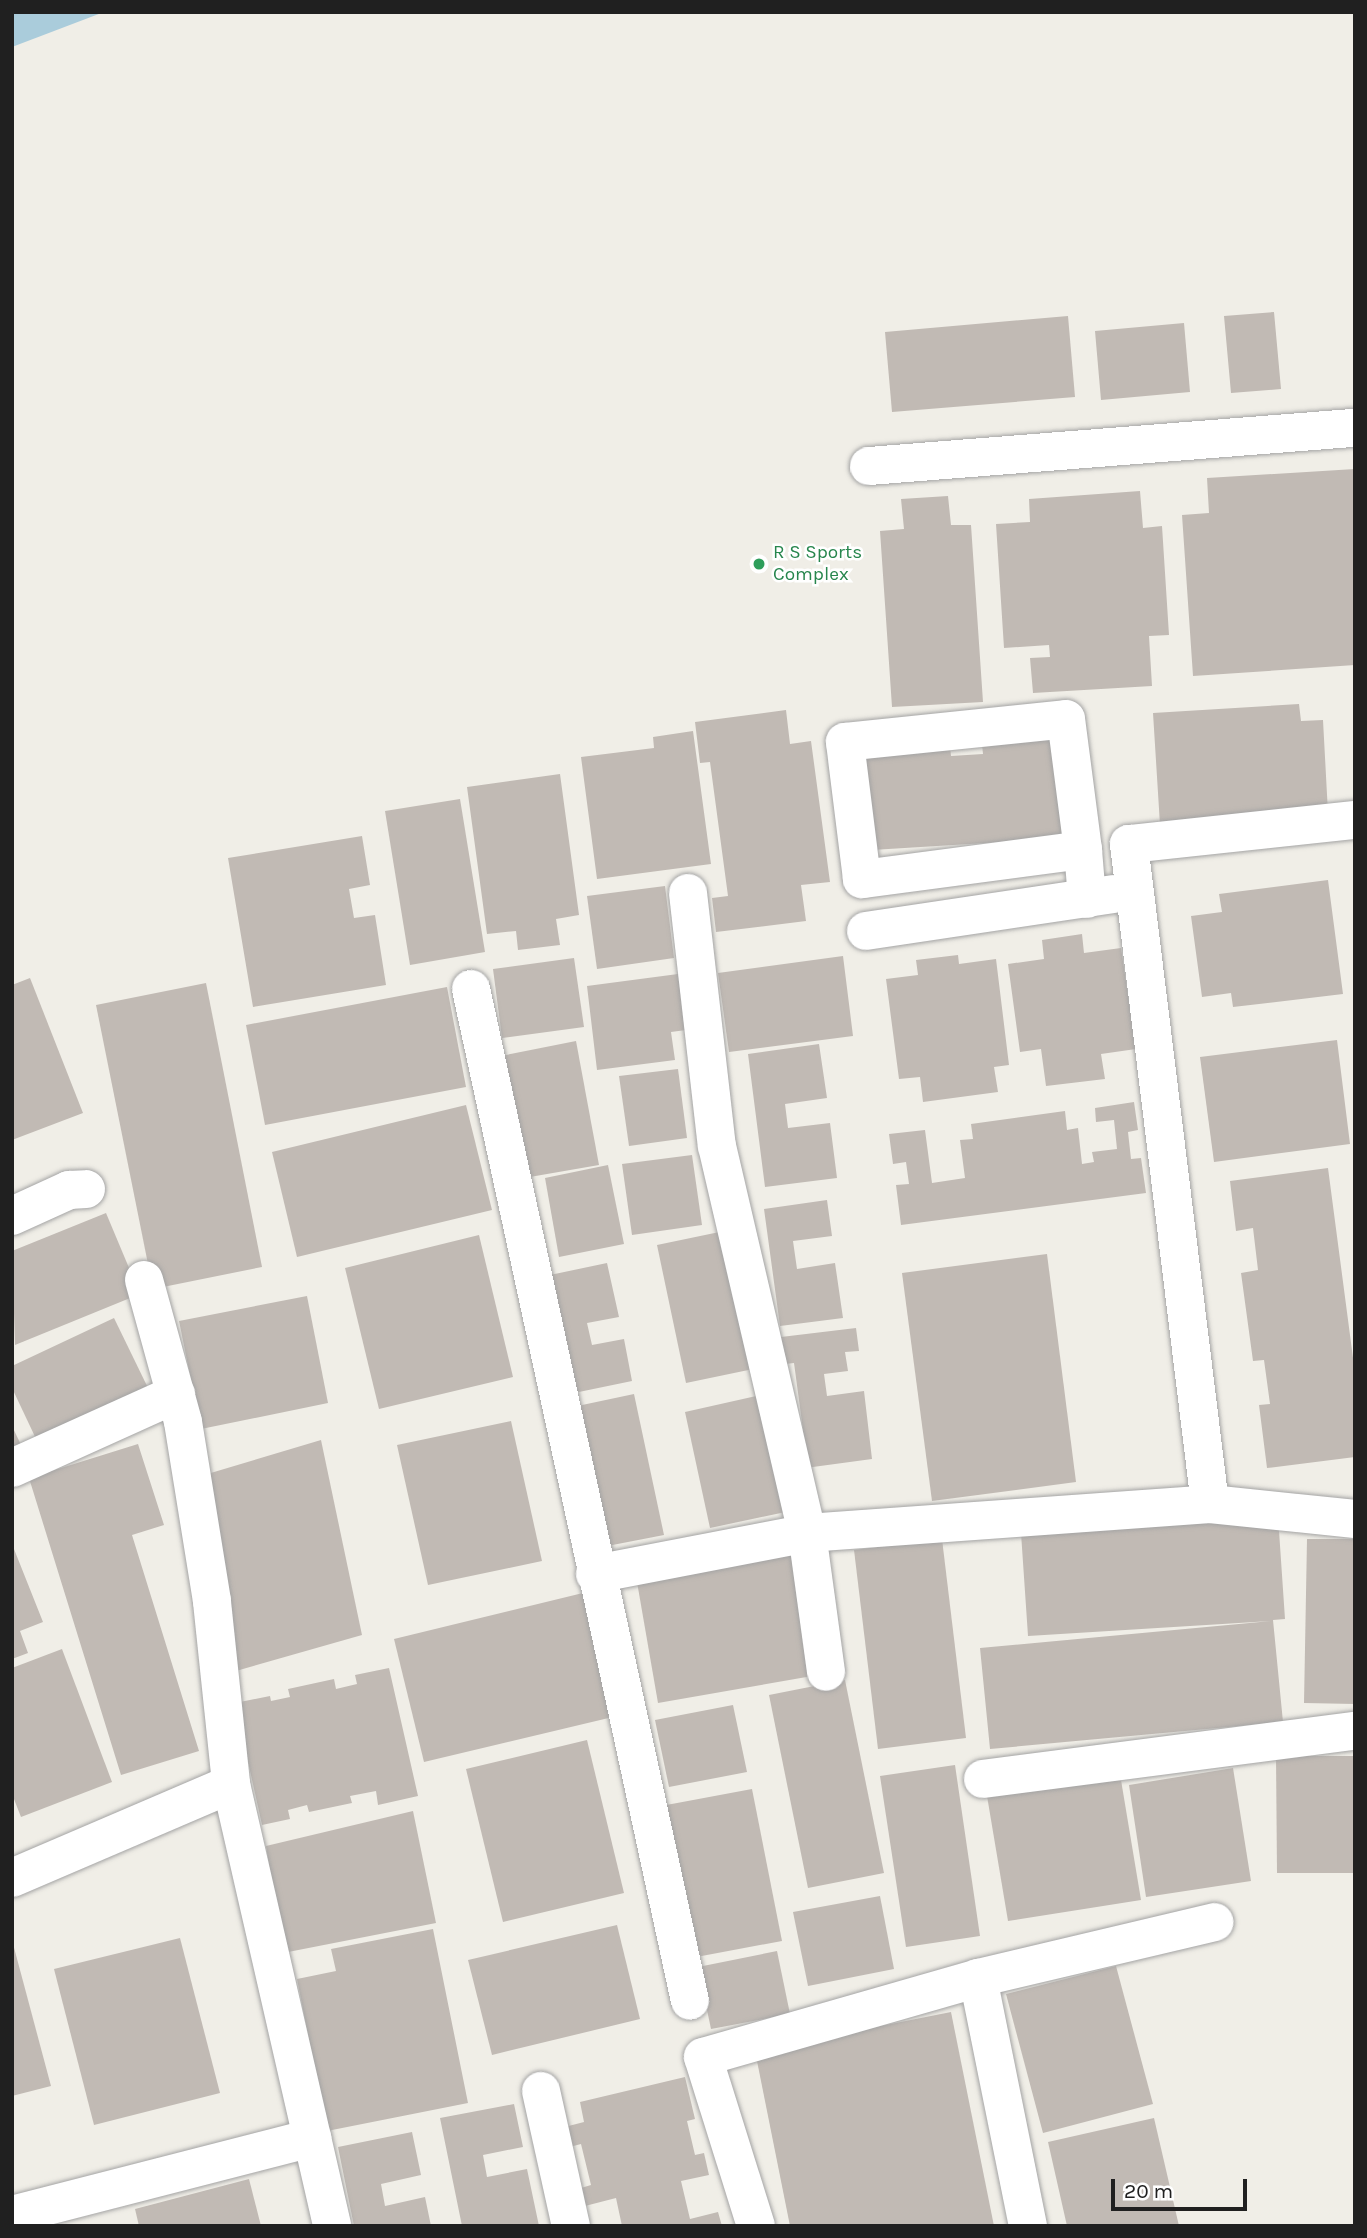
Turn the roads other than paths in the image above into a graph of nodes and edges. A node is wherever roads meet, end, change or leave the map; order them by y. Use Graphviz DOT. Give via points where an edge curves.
graph roads {
  1 [pos="1355,428"];
  2 [pos="869,466"];
  3 [pos="1355,820"];
  4 [pos="1083,850"];
  5 [pos="897,874"];
  6 [pos="1135,890"];
  7 [pos="688,892"];
  8 [pos="1087,899"];
  9 [pos="904,925"];
  10 [pos="866,930"];
  11 [pos="471,989"];
  12 [pos="86,1189"];
  13 [pos="12,1216"];
  14 [pos="144,1280"];
  15 [pos="176,1394"];
  16 [pos="12,1468"];
  17 [pos="1210,1504"];
  18 [pos="1355,1520"];
  19 [pos="807,1533"];
  20 [pos="595,1574"];
  21 [pos="826,1672"];
  22 [pos="1355,1731"];
  23 [pos="983,1779"];
  24 [pos="231,1784"];
  25 [pos="12,1878"];
  26 [pos="1214,1922"];
  27 [pos="978,1978"];
  28 [pos="690,2001"];
  29 [pos="541,2091"];
  30 [pos="313,2138"];
  31 [pos="12,2215"];
  32 [pos="332,2226"];
  33 [pos="571,2226"];
  34 [pos="757,2226"];
  35 [pos="1028,2226"];
  1 -- 2 [label="street"];
  3 -- 6 [label="street" via="1129,844"];
  4 -- 5 [label="street"];
  4 -- 5 [label="street" via="1066,719 845,742 862,879"];
  4 -- 8 [label="street"];
  5 -- 9 [label="street"];
  6 -- 8 [label="street"];
  6 -- 17 [label="street"];
  7 -- 19 [label="street" via="717,1146"];
  8 -- 9 [label="street"];
  9 -- 10 [label="street"];
  11 -- 20 [label="street"];
  12 -- 13 [label="street" via="69,1190"];
  14 -- 15 [label="street"];
  15 -- 16 [label="street"];
  15 -- 24 [label="street" via="212,1602"];
  17 -- 18 [label="street"];
  17 -- 19 [label="street"];
  19 -- 20 [label="street"];
  19 -- 21 [label="street"];
  20 -- 28 [label="street"];
  22 -- 23 [label="street"];
  24 -- 25 [label="street"];
  24 -- 30 [label="street"];
  26 -- 27 [label="street"];
  27 -- 34 [label="street" via="703,2057"];
  27 -- 35 [label="street"];
  29 -- 33 [label="street"];
  30 -- 31 [label="street"];
  30 -- 32 [label="street"];
}
